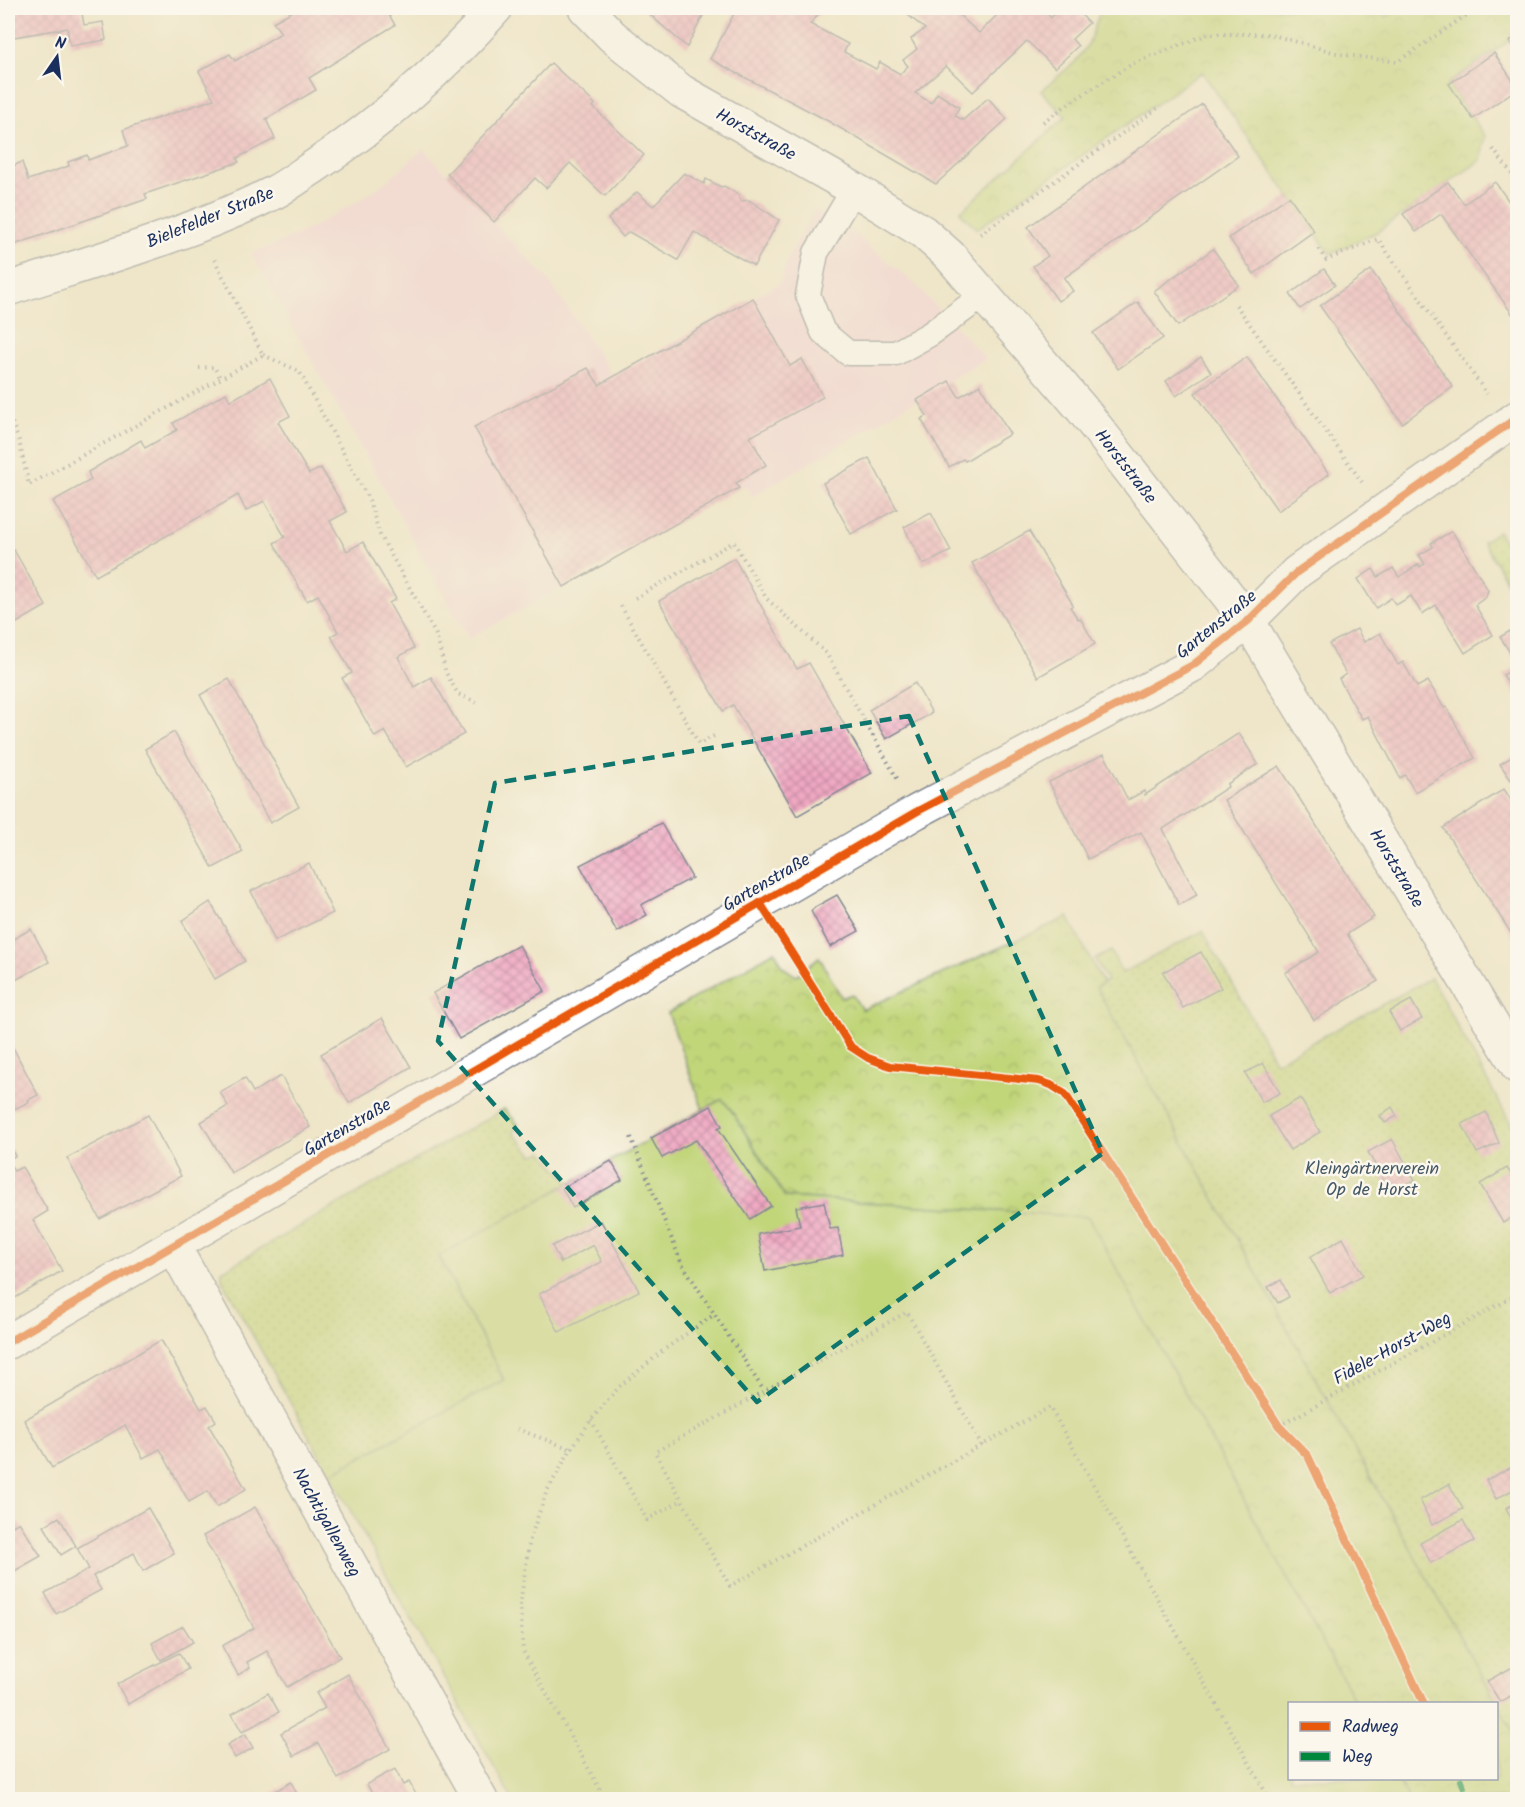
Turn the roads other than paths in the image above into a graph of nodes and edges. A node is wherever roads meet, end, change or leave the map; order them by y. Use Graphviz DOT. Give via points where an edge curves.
graph roads {
  1 [pos="496,8"];
  2 [pos="585,8"];
  3 [pos="854,189"];
  4 [pos="8,289"];
  5 [pos="984,296"];
  6 [pos="1513,420"];
  7 [pos="1248,621"];
  8 [pos="1518,1067"];
  9 [pos="173,1245"];
  10 [pos="8,1342"];
  11 [pos="481,1800"];
  1 -- 4 [label="street, Bielefelder Straße" via="436,69 352,141 275,192 197,226"];
  2 -- 3 [label="street, Horststraße" via="612,36 681,91"];
  3 -- 5 [label="street, Horststraße" via="922,232 950,255"];
  3 -- 5 [label="lane" via="816,253 808,295 823,332 848,353 896,353"];
  5 -- 7 [label="street, Horststraße" via="1082,409"];
  6 -- 7 [label="street, Gartenstraße" via="1297,572"];
  7 -- 8 [label="street, Horststraße"];
  7 -- 9 [label="street, Gartenstraße" via="1193,665 916,812"];
  9 -- 10 [label="street, Gartenstraße"];
  9 -- 11 [label="street, Nachtigallenweg"];
}
